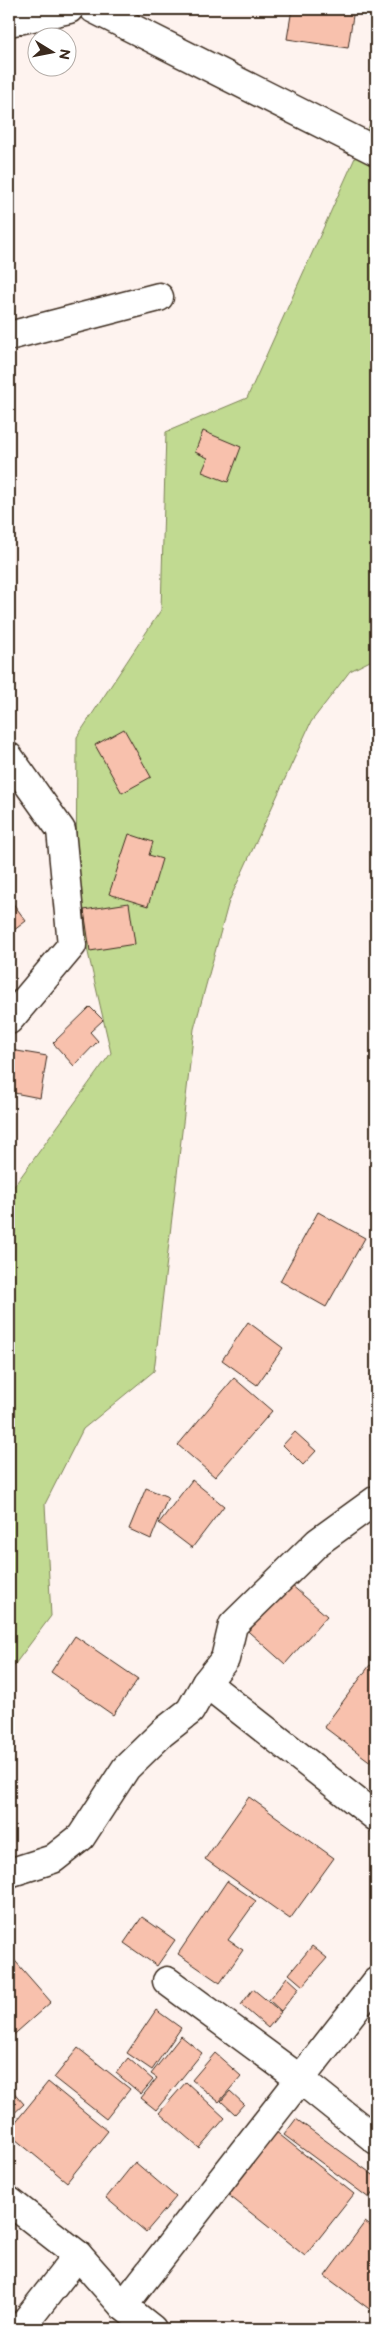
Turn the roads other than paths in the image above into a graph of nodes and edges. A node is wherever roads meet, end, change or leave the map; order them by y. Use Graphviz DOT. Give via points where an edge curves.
graph roads {
  1 [pos="70,9"];
  2 [pos="94,9"];
  3 [pos="9,22"];
  4 [pos="376,151"];
  5 [pos="159,297"];
  6 [pos="9,336"];
  7 [pos="9,757"];
  8 [pos="9,1020"];
  9 [pos="376,1500"];
  10 [pos="206,1683"];
  11 [pos="376,1817"];
  12 [pos="9,1873"];
  13 [pos="167,1980"];
  14 [pos="376,1982"];
  15 [pos="300,2079"];
  16 [pos="376,2140"];
  17 [pos="9,2201"];
  18 [pos="78,2255"];
  19 [pos="123,2306"];
  20 [pos="20,2329"];
  21 [pos="152,2329"];
  1 -- 3 [label="street"];
  2 -- 4 [label="street"];
  5 -- 6 [label="street"];
  7 -- 8 [label="street" via="61,830 72,945"];
  9 -- 10 [label="street" via="318,1542 233,1625 225,1659"];
  10 -- 11 [label="street"];
  10 -- 12 [label="street" via="190,1711 126,1768 81,1837 52,1859"];
  13 -- 15 [label="street"];
  14 -- 15 [label="street"];
  15 -- 16 [label="street"];
  15 -- 19 [label="street"];
  17 -- 18 [label="street"];
  18 -- 19 [label="street"];
  18 -- 20 [label="street"];
  19 -- 21 [label="street"];
}
